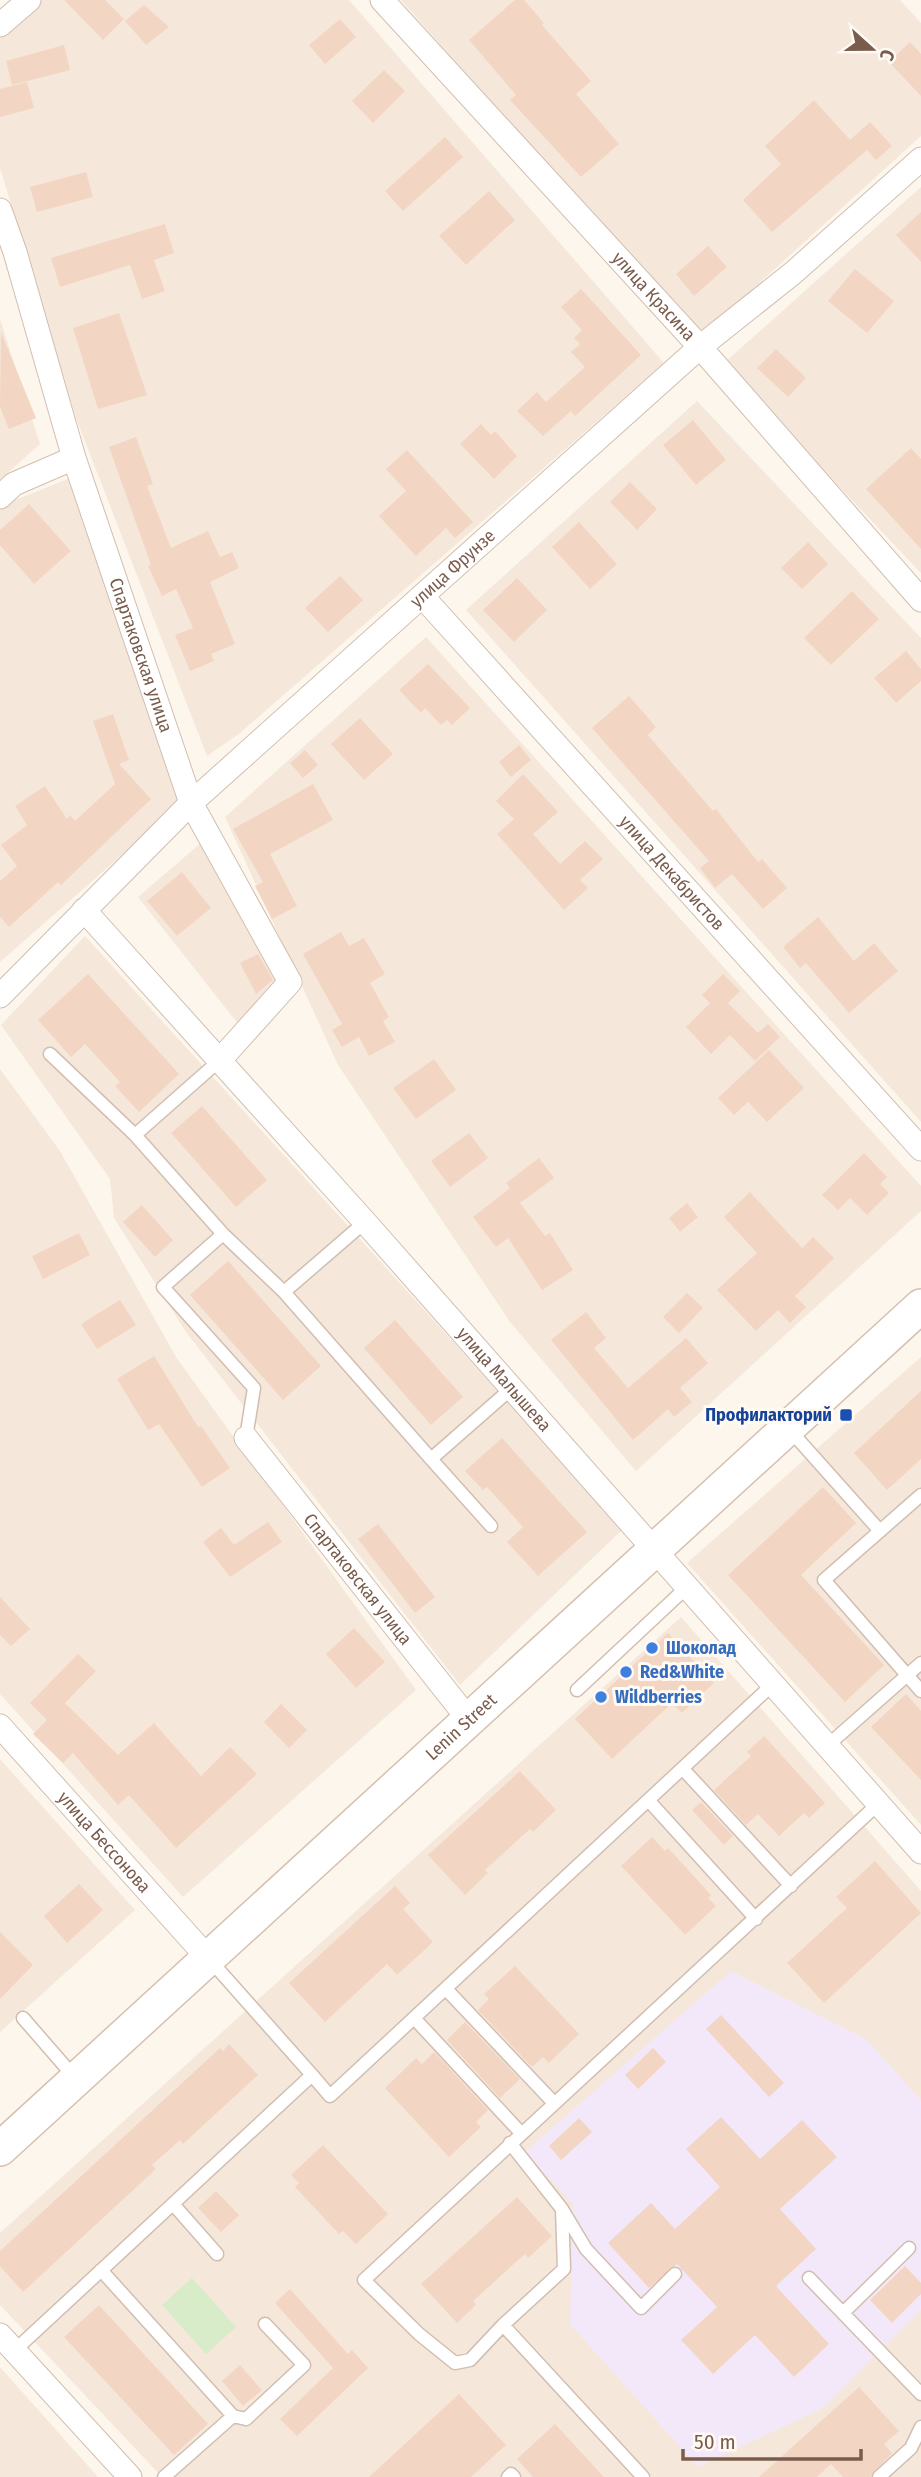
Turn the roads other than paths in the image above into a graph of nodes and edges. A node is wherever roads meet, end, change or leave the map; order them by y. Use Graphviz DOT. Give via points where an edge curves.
graph roads {
  1 [pos="29,0"];
  2 [pos="382,0"];
  3 [pos="0,25"];
  4 [pos="921,159"];
  5 [pos="0,210"];
  6 [pos="700,347"];
  7 [pos="75,458"];
  8 [pos="0,496"];
  9 [pos="422,596"];
  10 [pos="921,600"];
  11 [pos="191,803"];
  12 [pos="84,910"];
  13 [pos="0,996"];
  14 [pos="50,1054"];
  15 [pos="220,1060"];
  16 [pos="135,1135"];
  17 [pos="921,1149"];
  18 [pos="365,1222"];
  19 [pos="223,1234"];
  20 [pos="284,1292"];
  21 [pos="921,1306"];
  22 [pos="512,1388"];
  23 [pos="788,1428"];
  24 [pos="246,1438"];
  25 [pos="432,1459"];
  26 [pos="921,1495"];
  27 [pos="491,1526"];
  28 [pos="880,1531"];
  29 [pos="653,1549"];
  30 [pos="687,1587"];
  31 [pos="921,1663"];
  32 [pos="907,1675"];
  33 [pos="773,1684"];
  34 [pos="577,1690"];
  35 [pos="921,1691"];
  36 [pos="470,1721"];
  37 [pos="0,1726"];
  38 [pos="827,1746"];
  39 [pos="683,1769"];
  40 [pos="649,1801"];
  41 [pos="878,1804"];
  42 [pos="921,1852"];
  43 [pos="791,1886"];
  44 [pos="757,1919"];
  45 [pos="208,1958"];
  46 [pos="446,1989"];
  47 [pos="23,2018"];
  48 [pos="414,2018"];
  49 [pos="312,2076"];
  50 [pos="77,2079"];
  51 [pos="555,2103"];
  52 [pos="521,2133"];
  53 [pos="510,2143"];
  54 [pos="0,2150"];
  55 [pos="173,2204"];
  56 [pos="562,2208"];
  57 [pos="909,2248"];
  58 [pos="218,2254"];
  59 [pos="101,2270"];
  60 [pos="675,2274"];
  61 [pos="809,2278"];
  62 [pos="843,2313"];
  63 [pos="265,2324"];
  64 [pos="503,2325"];
  65 [pos="7,2343"];
  66 [pos="921,2394"];
  67 [pos="233,2416"];
  68 [pos="921,2427"];
  69 [pos="130,2477"];
  70 [pos="164,2477"];
  71 [pos="508,2477"];
  72 [pos="514,2477"];
  73 [pos="643,2477"];
  74 [pos="879,2477"];
  1 -- 3 [label="street"];
  2 -- 6 [label="street, улица Красина"];
  4 -- 6 [label="street, улица Фрунзе" via="793,273"];
  5 -- 7 [label="street, Спартаковская улица"];
  6 -- 9 [label="street, улица Фрунзе"];
  6 -- 10 [label="street, улица Красина"];
  7 -- 8 [label="street" via="14,484"];
  7 -- 11 [label="street, Спартаковская улица"];
  9 -- 11 [label="street, улица Фрунзе"];
  9 -- 17 [label="street, улица Декабристов"];
  11 -- 12 [label="street, улица Фрунзе"];
  11 -- 15 [label="street, Спартаковская улица" via="290,982"];
  12 -- 13 [label="street, улица Фрунзе"];
  12 -- 15 [label="street, улица Малышева"];
  14 -- 16 [label="lane"];
  15 -- 16 [label="lane"];
  15 -- 18 [label="street, улица Малышева"];
  16 -- 19 [label="lane"];
  18 -- 20 [label="lane"];
  18 -- 22 [label="street, улица Малышева"];
  19 -- 20 [label="lane"];
  19 -- 24 [label="lane" via="163,1287 254,1388"];
  20 -- 25 [label="lane"];
  21 -- 23 [label="main road, Lenin Street"];
  22 -- 25 [label="lane"];
  22 -- 29 [label="street, улица Малышева"];
  23 -- 28 [label="lane"];
  23 -- 29 [label="main road, Lenin Street"];
  24 -- 36 [label="street, Спартаковская улица"];
  25 -- 27 [label="lane"];
  26 -- 28 [label="lane"];
  28 -- 32 [label="lane" via="824,1580"];
  29 -- 30 [label="street, улица Малышева"];
  29 -- 36 [label="main road, Lenin Street"];
  30 -- 33 [label="street, улица Малышева"];
  30 -- 34 [label="lane"];
  31 -- 32 [label="lane"];
  32 -- 35 [label="lane"];
  32 -- 38 [label="lane"];
  33 -- 38 [label="street, улица Малышева"];
  33 -- 39 [label="lane"];
  36 -- 45 [label="main road, Lenin Street"];
  37 -- 45 [label="street, улица Бессонова"];
  38 -- 41 [label="street, улица Малышева"];
  39 -- 40 [label="lane"];
  39 -- 43 [label="lane"];
  40 -- 44 [label="lane"];
  40 -- 46 [label="lane"];
  41 -- 42 [label="street, улица Малышева"];
  41 -- 43 [label="lane"];
  43 -- 44 [label="lane"];
  44 -- 51 [label="lane"];
  45 -- 49 [label="lane"];
  45 -- 50 [label="main road, Lenin Street"];
  46 -- 48 [label="lane"];
  46 -- 51 [label="lane"];
  47 -- 50 [label="lane"];
  48 -- 49 [label="lane" via="330,2096"];
  48 -- 52 [label="lane"];
  49 -- 55 [label="lane"];
  50 -- 54 [label="main road, Lenin Street"];
  51 -- 52 [label="lane"];
  52 -- 53 [label="lane"];
  53 -- 56 [label="lane"];
  53 -- 64 [label="lane" via="364,2280 454,2363 470,2360"];
  55 -- 58 [label="lane"];
  55 -- 59 [label="lane"];
  56 -- 60 [label="lane" via="586,2249 641,2308"];
  56 -- 64 [label="lane" via="564,2269"];
  57 -- 62 [label="lane"];
  59 -- 65 [label="lane"];
  59 -- 67 [label="lane"];
  61 -- 62 [label="lane"];
  62 -- 66 [label="lane"];
  63 -- 67 [label="lane" via="304,2365 246,2419"];
  64 -- 73 [label="lane"];
  65 -- 69 [label="street"];
  67 -- 70 [label="lane"];
  68 -- 74 [label="lane" via="911,2448"];
  71 -- 72 [label="lane"];
}
